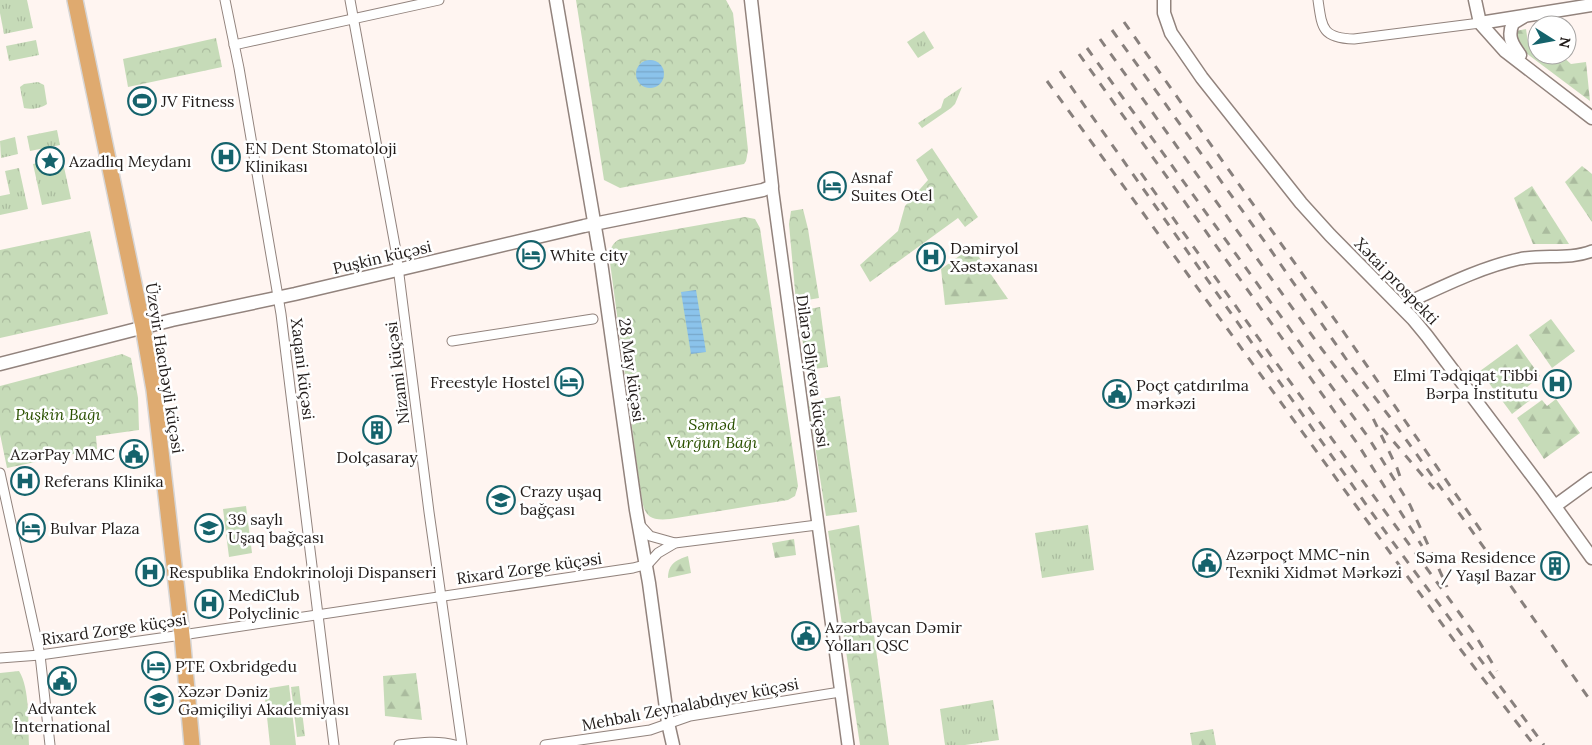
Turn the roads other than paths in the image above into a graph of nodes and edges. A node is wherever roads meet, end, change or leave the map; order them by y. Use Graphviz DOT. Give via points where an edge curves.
graph roads {
  1 [pos="75,0"];
  2 [pos="225,0"];
  3 [pos="350,0"];
  4 [pos="439,0"];
  5 [pos="556,0"];
  6 [pos="751,0"];
  7 [pos="1164,0"];
  8 [pos="1318,0"];
  9 [pos="1474,0"];
  10 [pos="1584,4"];
  11 [pos="1534,14"];
  12 [pos="353,18"];
  13 [pos="1480,23"];
  14 [pos="234,45"];
  15 [pos="1520,55"];
  16 [pos="1592,112"];
  17 [pos="1592,118"];
  18 [pos="772,186"];
  19 [pos="595,224"];
  20 [pos="1592,251"];
  21 [pos="398,269"];
  22 [pos="278,297"];
  23 [pos="1400,306"];
  24 [pos="593,319"];
  25 [pos="143,327"];
  26 [pos="452,341"];
  27 [pos="0,364"];
  28 [pos="0,473"];
  29 [pos="1592,479"];
  30 [pos="1555,506"];
  31 [pos="638,522"];
  32 [pos="817,525"];
  33 [pos="674,543"];
  34 [pos="1592,558"];
  35 [pos="646,564"];
  36 [pos="440,596"];
  37 [pos="319,614"];
  38 [pos="182,635"];
  39 [pos="40,654"];
  40 [pos="0,658"];
  41 [pos="840,692"];
  42 [pos="668,723"];
  43 [pos="50,745"];
  44 [pos="192,745"];
  45 [pos="334,745"];
  46 [pos="399,745"];
  47 [pos="455,745"];
  48 [pos="462,745"];
  49 [pos="545,745"];
  50 [pos="673,745"];
  51 [pos="848,745"];
  1 -- 25 [label="highway, Üzeyir Hacıbəyli küçəsi"];
  2 -- 14 [label="street, Xaqani küçəsi"];
  3 -- 12 [label="street, Nizami küçəsi"];
  4 -- 12 [label="street"];
  5 -- 19 [label="main road, 28 May küçəsi"];
  6 -- 18 [label="main road, Dilarə Əliyeva küçəsi"];
  7 -- 23 [label="main road, Xətai prospekti" via="1164,13 1171,33 1202,78 1301,203"];
  8 -- 13 [label="street" via="1323,27 1339,39"];
  9 -- 13 [label="main road"];
  10 -- 11 [label="main road"];
  11 -- 13 [label="main road"];
  11 -- 15 [label="main road" via="1518,19 1510,29 1512,43"];
  12 -- 14 [label="street"];
  12 -- 21 [label="street, Nizami küçəsi"];
  13 -- 15 [label="main road"];
  13 -- 17 [label="main road" via="1505,51"];
  14 -- 22 [label="street, Xaqani küçəsi"];
  15 -- 16 [label="main road"];
  18 -- 19 [label="main road, Puşkin küçəsi" via="752,193"];
  18 -- 32 [label="street, Dilarə Əliyeva küçəsi"];
  19 -- 21 [label="main road, Puşkin küçəsi"];
  19 -- 31 [label="main road, 28 May küçəsi"];
  20 -- 23 [label="street" via="1519,260 1472,275"];
  21 -- 22 [label="main road, Puşkin küçəsi"];
  21 -- 36 [label="street, Nizami küçəsi"];
  22 -- 25 [label="main road, Puşkin küçəsi"];
  22 -- 37 [label="street, Xaqani küçəsi"];
  23 -- 30 [label="main road, Xətai prospekti" via="1427,336"];
  24 -- 26 [label="street"];
  25 -- 27 [label="main road, Puşkin küçəsi"];
  25 -- 38 [label="highway, Üzeyir Hacıbəyli küçəsi" via="154,390"];
  28 -- 39 [label="street"];
  29 -- 30 [label="main road"];
  30 -- 34 [label="main road, Xətai prospekti"];
  31 -- 33 [label="street" via="650,536"];
  31 -- 35 [label="main road, 28 May küçəsi"];
  32 -- 33 [label="street, Rixard Zorge küçəsi"];
  32 -- 41 [label="street, Dilarə Əliyeva küçəsi"];
  33 -- 35 [label="street, Rixard Zorge küçəsi"];
  35 -- 36 [label="street, Rixard Zorge küçəsi"];
  35 -- 42 [label="main road, 28 May küçəsi"];
  36 -- 37 [label="street, Rixard Zorge küçəsi"];
  36 -- 48 [label="street, Nizami küçəsi"];
  37 -- 38 [label="street, Rixard Zorge küçəsi"];
  37 -- 45 [label="street, Xaqani küçəsi"];
  38 -- 39 [label="street, Rixard Zorge küçəsi"];
  38 -- 44 [label="highway, Üzeyir Hacıbəyli küçəsi"];
  39 -- 40 [label="street, Rixard Zorge küçəsi"];
  39 -- 43 [label="street"];
  41 -- 42 [label="street, Mehbalı Zeynalabdıyev küçəsi" via="690,716"];
  41 -- 51 [label="street, Dilarə Əliyeva küçəsi"];
  42 -- 49 [label="street, Mehbalı Zeynalabdıyev küçəsi" via="650,730"];
  42 -- 50 [label="main road, 28 May küçəsi"];
  46 -- 47 [label="street" via="430,742"];
}
